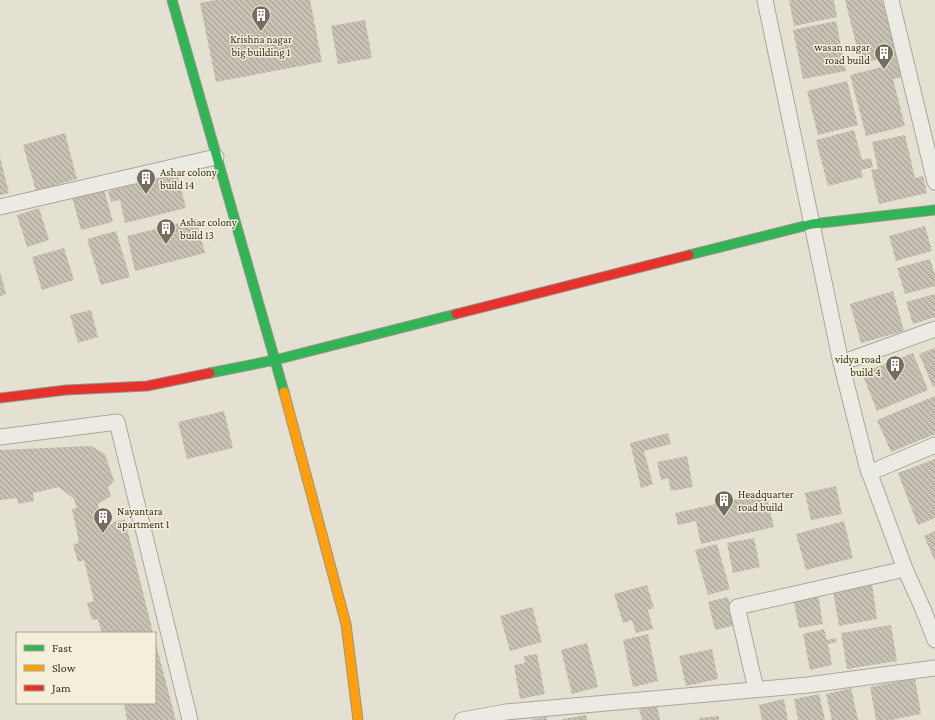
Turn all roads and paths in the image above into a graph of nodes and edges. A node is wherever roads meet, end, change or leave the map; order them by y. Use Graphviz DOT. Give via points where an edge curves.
graph roads {
  1 [pos="172,0"];
  2 [pos="765,0"];
  3 [pos="891,0"];
  4 [pos="216,158"];
  5 [pos="935,182"];
  6 [pos="0,207"];
  7 [pos="935,210"];
  8 [pos="812,224"];
  9 [pos="935,329"];
  10 [pos="275,360"];
  11 [pos="841,363"];
  12 [pos="0,398"];
  13 [pos="0,438"];
  14 [pos="935,445"];
  15 [pos="869,473"];
  16 [pos="904,569"];
  17 [pos="929,607"];
  18 [pos="935,640"];
  19 [pos="935,668"];
  20 [pos="756,689"];
  21 [pos="190,720"];
  22 [pos="358,720"];
  23 [pos="462,720"];
  1 -- 4 [label="street"];
  2 -- 8 [label="street"];
  3 -- 5 [label="street"];
  4 -- 6 [label="street"];
  4 -- 10 [label="street"];
  7 -- 8 [label="street"];
  8 -- 10 [label="street"];
  8 -- 11 [label="street"];
  9 -- 11 [label="street"];
  10 -- 12 [label="street" via="147,386 66,390"];
  10 -- 22 [label="street" via="346,624"];
  11 -- 15 [label="street"];
  13 -- 21 [label="street" via="117,422"];
  14 -- 15 [label="street"];
  15 -- 16 [label="street"];
  16 -- 17 [label="street"];
  16 -- 20 [label="street" via="737,607"];
  17 -- 18 [label="street"];
  19 -- 20 [label="street" via="808,685"];
  20 -- 23 [label="street" via="506,712"];
}
